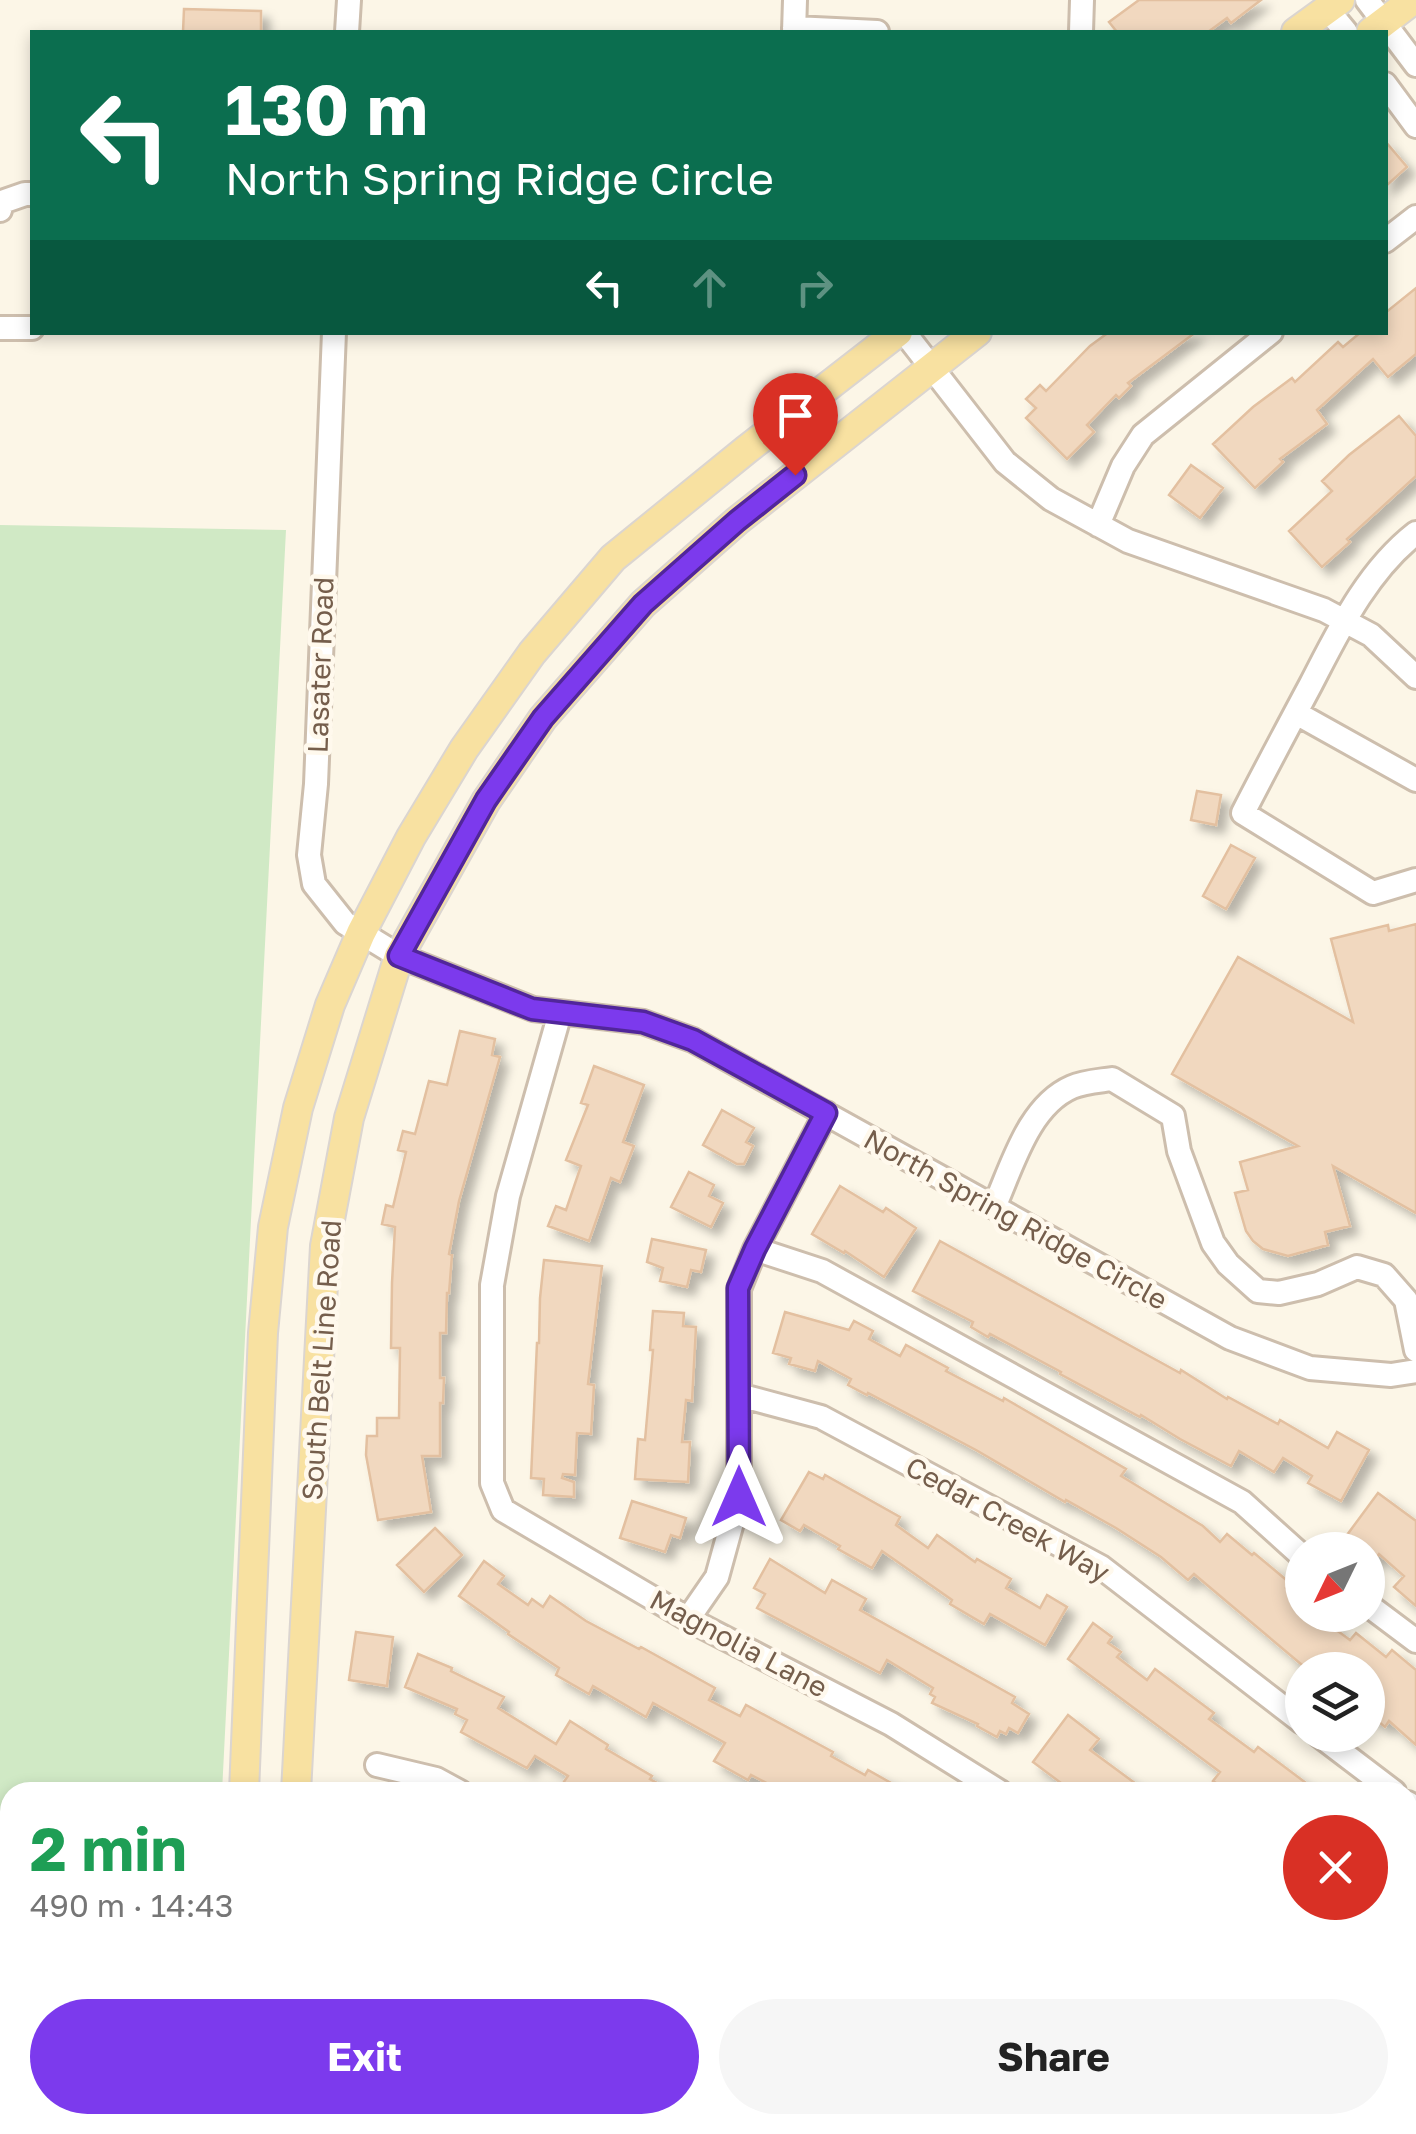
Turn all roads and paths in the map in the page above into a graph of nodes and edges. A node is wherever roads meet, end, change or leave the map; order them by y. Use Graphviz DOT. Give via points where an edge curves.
graph roads {
  1 [pos="348,0"];
  2 [pos="796,0"];
  3 [pos="1082,0"];
  4 [pos="1413,0"];
  5 [pos="1333,5"];
  6 [pos="1374,18"];
  7 [pos="347,30"];
  8 [pos="794,30"];
  9 [pos="1081,30"];
  10 [pos="1299,30"];
  11 [pos="1345,30"];
  12 [pos="1388,34"];
  13 [pos="1416,65"];
  14 [pos="1388,88"];
  15 [pos="1416,126"];
  16 [pos="30,194"];
  17 [pos="0,210"];
  18 [pos="1416,216"];
  19 [pos="1388,239"];
  20 [pos="0,328"];
  21 [pos="30,328"];
  22 [pos="334,335"];
  23 [pos="897,335"];
  24 [pos="903,335"];
  25 [pos="973,335"];
  26 [pos="1267,335"];
  27 [pos="930,368"];
  28 [pos="1098,525"];
  29 [pos="1416,533"];
  30 [pos="1344,621"];
  31 [pos="1416,677"];
  32 [pos="1296,712"];
  33 [pos="1416,780"];
  34 [pos="1416,880"];
  35 [pos="362,933"];
  36 [pos="399,956"];
  37 [pos="560,1013"];
  38 [pos="826,1113"];
  39 [pos="994,1207"];
  40 [pos="755,1249"];
  41 [pos="1416,1350"];
  42 [pos="1416,1370"];
  43 [pos="739,1396"];
  44 [pos="1285,1541"];
  45 [pos="1385,1618"];
  46 [pos="688,1619"];
  47 [pos="1416,1641"];
  48 [pos="1285,1709"];
  49 [pos="1342,1752"];
  50 [pos="377,1766"];
  51 [pos="244,1782"];
  52 [pos="297,1782"];
  53 [pos="442,1782"];
  54 [pos="984,1782"];
  55 [pos="1381,1782"];
  1 -- 7 [label="street"];
  2 -- 8 [label="street"];
  3 -- 9 [label="street"];
  4 -- 6 [label="main road"];
  5 -- 10 [label="main road"];
  5 -- 11 [label="street"];
  12 -- 13 [label="street"];
  14 -- 15 [label="street"];
  16 -- 17 [label="street" via="2,202"];
  18 -- 19 [label="street"];
  20 -- 21 [label="street"];
  22 -- 35 [label="street, Lasater Road" via="309,855 314,884 345,924"];
  23 -- 35 [label="main road, South Belt Line Road" via="614,558 532,653 464,749"];
  24 -- 27 [label="street"];
  25 -- 27 [label="main road, South Belt Line Road"];
  26 -- 28 [label="street" via="1144,435 1122,466"];
  27 -- 28 [label="street" via="1005,462"];
  27 -- 36 [label="main road, South Belt Line Road" via="643,604 543,718 486,800"];
  28 -- 30 [label="street"];
  29 -- 30 [label="street" via="1386,561"];
  30 -- 31 [label="street"];
  30 -- 32 [label="street"];
  32 -- 33 [label="street"];
  32 -- 34 [label="street" via="1243,813 1372,893"];
  35 -- 36 [label="street, Lasater Road"];
  35 -- 51 [label="main road, South Belt Line Road" via="330,1005 298,1108 273,1227"];
  36 -- 37 [label="street, North Spring Ridge Circle" via="532,1009"];
  36 -- 52 [label="main road, South Belt Line Road" via="349,1118 325,1246"];
  37 -- 38 [label="street, North Spring Ridge Circle" via="643,1022 693,1040"];
  37 -- 46 [label="street, Magnolia Lane" via="508,1196 492,1285 492,1484 503,1510"];
  38 -- 39 [label="street, North Spring Ridge Circle"];
  38 -- 40 [label="street"];
  39 -- 41 [label="street" via="1044,1106 1072,1086 1112,1079 1173,1116 1213,1243 1258,1291 1318,1284 1357,1267 1384,1275 1406,1300"];
  39 -- 42 [label="street, North Spring Ridge Circle" via="1230,1338 1310,1368 1390,1375"];
  40 -- 43 [label="street" via="738,1288"];
  40 -- 44 [label="street" via="822,1271 1242,1502"];
  43 -- 46 [label="street" via="739,1497 718,1577"];
  43 -- 48 [label="street, Cedar Creek Way" via="821,1416 1101,1567"];
  45 -- 47 [label="street"];
  46 -- 54 [label="street, Magnolia Lane" via="891,1724"];
  49 -- 55 [label="street"];
  50 -- 53 [label="street"];
}
